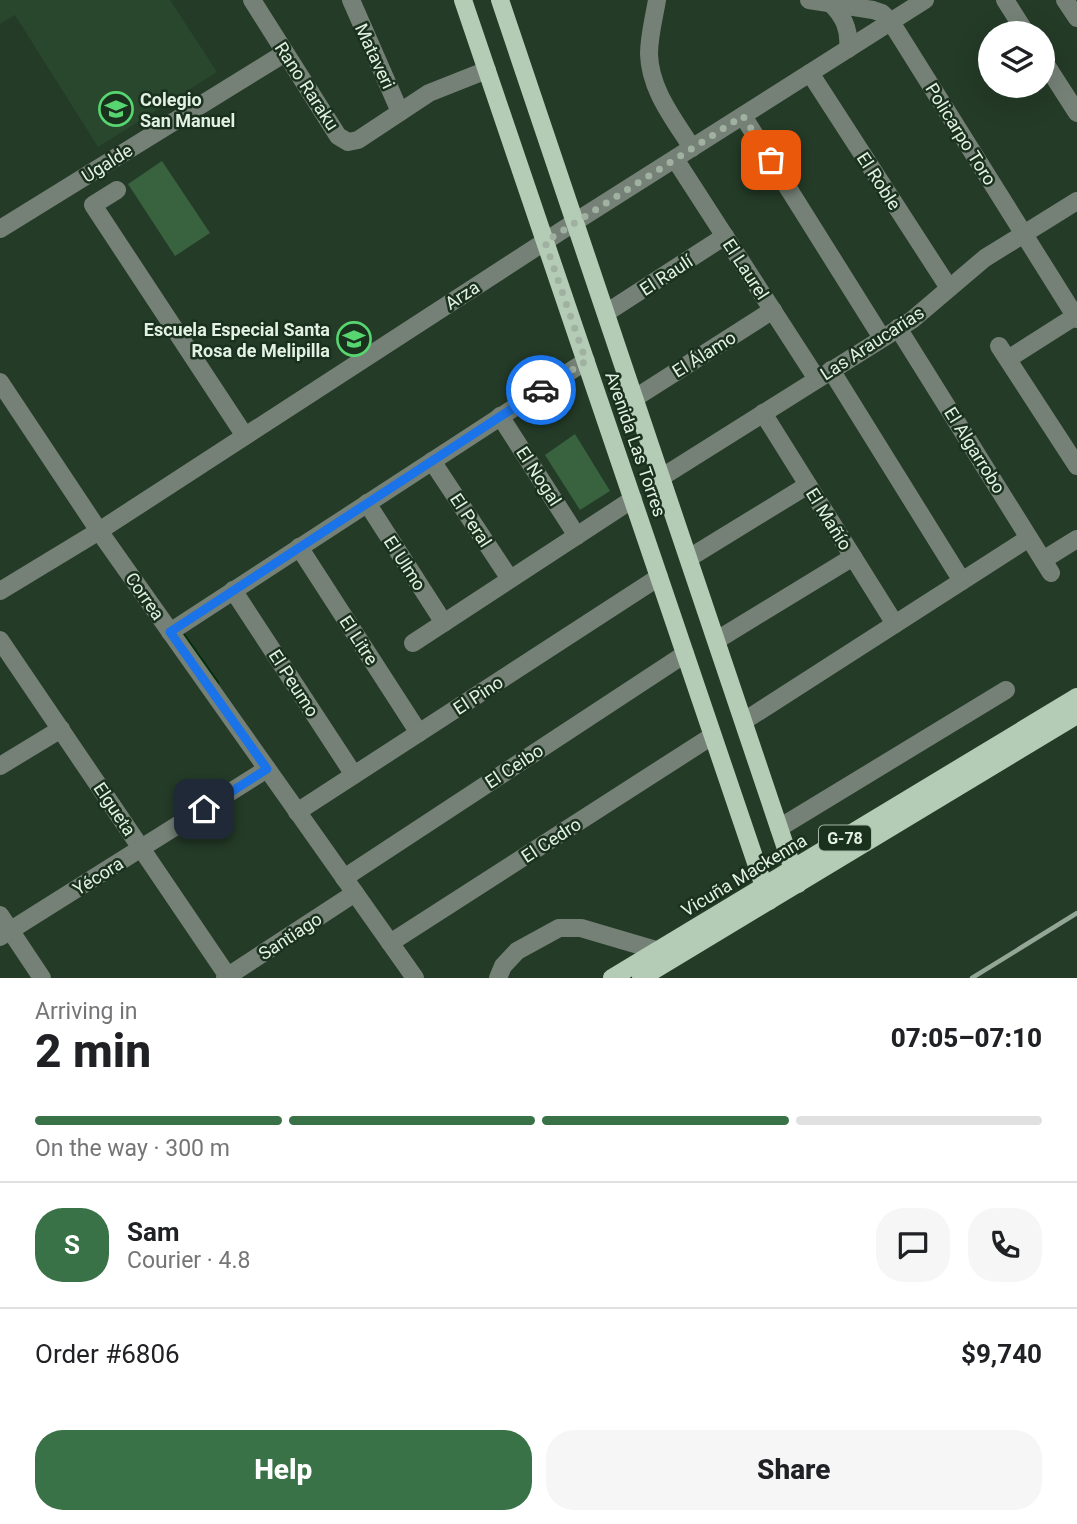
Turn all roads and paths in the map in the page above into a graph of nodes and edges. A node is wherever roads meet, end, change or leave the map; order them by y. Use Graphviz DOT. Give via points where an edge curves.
graph roads {
  1 [pos="252,0"];
  2 [pos="351,0"];
  3 [pos="463,0"];
  4 [pos="500,0"];
  5 [pos="657,0"];
  6 [pos="809,0"];
  7 [pos="925,0"];
  8 [pos="1005,0"];
  9 [pos="1065,0"];
  10 [pos="830,3"];
  11 [pos="1077,18"];
  12 [pos="1018,21"];
  13 [pos="891,22"];
  14 [pos="848,49"];
  15 [pos="285,53"];
  16 [pos="487,70"];
  17 [pos="810,73"];
  18 [pos="1055,79"];
  19 [pos="400,112"];
  20 [pos="1077,113"];
  21 [pos="743,116"];
  22 [pos="692,148"];
  23 [pos="675,159"];
  24 [pos="117,190"];
  25 [pos="1077,201"];
  26 [pos="575,222"];
  27 [pos="0,229"];
  28 [pos="1024,234"];
  29 [pos="725,236"];
  30 [pos="545,242"];
  31 [pos="949,288"];
  32 [pos="773,310"];
  33 [pos="606,313"];
  34 [pos="1076,317"];
  35 [pos="898,328"];
  36 [pos="882,338"];
  37 [pos="586,361"];
  38 [pos="824,375"];
  39 [pos="0,382"];
  40 [pos="635,398"];
  41 [pos="763,413"];
  42 [pos="500,416"];
  43 [pos="245,436"];
  44 [pos="432,461"];
  45 [pos="1077,466"];
  46 [pos="662,477"];
  47 [pos="808,485"];
  48 [pos="633,499"];
  49 [pos="367,503"];
  50 [pos="99,531"];
  51 [pos="577,536"];
  52 [pos="1029,538"];
  53 [pos="1077,539"];
  54 [pos="299,547"];
  55 [pos="853,556"];
  56 [pos="689,558"];
  57 [pos="659,577"];
  58 [pos="510,579"];
  59 [pos="962,581"];
  60 [pos="233,590"];
  61 [pos="0,592"];
  62 [pos="444,623"];
  63 [pos="895,624"];
  64 [pos="170,632"];
  65 [pos="0,640"];
  66 [pos="717,640"];
  67 [pos="413,643"];
  68 [pos="685,654"];
  69 [pos="1006,690"];
  70 [pos="1077,697"];
  71 [pos="1077,715"];
  72 [pos="744,721"];
  73 [pos="61,729"];
  74 [pos="419,733"];
  75 [pos="712,736"];
  76 [pos="0,766"];
  77 [pos="267,769"];
  78 [pos="354,775"];
  79 [pos="297,812"];
  80 [pos="779,828"];
  81 [pos="141,849"];
  82 [pos="795,877"];
  83 [pos="344,878"];
  84 [pos="355,893"];
  85 [pos="766,894"];
  86 [pos="0,915"];
  87 [pos="5,934"];
  88 [pos="390,943"];
  89 [pos="659,951"];
  90 [pos="227,977"];
  91 [pos="42,978"];
  92 [pos="415,978"];
  93 [pos="498,978"];
  94 [pos="612,978"];
  95 [pos="641,978"];
  1 -- 15 [label="street, Rano Raraku"];
  2 -- 19 [label="street, Mataveri"];
  3 -- 16 [label="main road, Avenida Las Torres"];
  4 -- 26 [label="main road, Avenida Las Torres"];
  5 -- 22 [label="street" via="650,43 652,75"];
  6 -- 10 [label="street"];
  7 -- 13 [label="street, Arza"];
  8 -- 12 [label="street"];
  9 -- 11 [label="street"];
  10 -- 13 [label="street" via="873,10"];
  10 -- 14 [label="street" via="847,27"];
  13 -- 14 [label="street, Arza"];
  13 -- 28 [label="street, Policarpo Toro"];
  14 -- 17 [label="street, Arza"];
  15 -- 19 [label="street, Rano Raraku" via="344,141 358,140"];
  15 -- 27 [label="street, Ugalde"];
  16 -- 19 [label="street, Rano Raraku" via="436,89"];
  16 -- 30 [label="main road, Avenida Las Torres"];
  17 -- 21 [label="street, Arza"];
  17 -- 31 [label="street, El Roble"];
  18 -- 20 [label="street"];
  21 -- 22 [label="street, Arza"];
  21 -- 36 [label="street"];
  22 -- 23 [label="street, Arza"];
  23 -- 26 [label="street, Arza"];
  23 -- 29 [label="street, El Laurel"];
  24 -- 43 [label="street" via="93,205"];
  25 -- 28 [label="street, Las Araucarias"];
  26 -- 30 [label="street, Arza"];
  26 -- 33 [label="main road, Avenida Las Torres"];
  28 -- 31 [label="street, Las Araucarias"];
  28 -- 34 [label="street, Policarpo Toro"];
  29 -- 32 [label="street, El Laurel"];
  29 -- 33 [label="street, El Raulí"];
  30 -- 37 [label="main road, Avenida Las Torres"];
  30 -- 43 [label="street, Arza"];
  31 -- 35 [label="street, Las Araucarias"];
  32 -- 38 [label="street, El Laurel"];
  32 -- 40 [label="street, El Álamo"];
  33 -- 40 [label="main road, Avenida Las Torres"];
  34 -- 45 [label="street" via="1004,353"];
  35 -- 36 [label="street, Las Araucarias"];
  35 -- 52 [label="street, El Algarrobo"];
  36 -- 38 [label="street, Las Araucarias"];
  37 -- 42 [label="street"];
  37 -- 48 [label="main road, Avenida Las Torres"];
  38 -- 41 [label="street, Las Araucarias"];
  38 -- 59 [label="street, El Laurel"];
  39 -- 50 [label="street, Correa"];
  40 -- 46 [label="main road, Avenida Las Torres"];
  41 -- 46 [label="street, Las Araucarias"];
  41 -- 47 [label="street, El Mañío"];
  42 -- 44 [label="street"];
  42 -- 51 [label="street, El Nogal"];
  43 -- 50 [label="street, Arza"];
  44 -- 49 [label="street"];
  44 -- 58 [label="street, El Peral"];
  46 -- 56 [label="main road, Avenida Las Torres"];
  47 -- 55 [label="street, El Mañío"];
  47 -- 56 [label="street"];
  48 -- 51 [label="street"];
  48 -- 57 [label="main road, Avenida Las Torres"];
  49 -- 54 [label="street"];
  49 -- 62 [label="street, El Ulmo"];
  50 -- 61 [label="street, Arza"];
  50 -- 64 [label="street, Correa"];
  51 -- 58 [label="street"];
  52 -- 53 [label="street, El Algarrobo" via="1047,566"];
  52 -- 59 [label="street"];
  54 -- 60 [label="street"];
  54 -- 74 [label="street, El Litre"];
  55 -- 63 [label="street, El Mañío"];
  55 -- 66 [label="street"];
  56 -- 66 [label="main road, Avenida Las Torres"];
  57 -- 68 [label="main road, Avenida Las Torres"];
  57 -- 74 [label="street, El Pino"];
  58 -- 62 [label="street"];
  59 -- 63 [label="street"];
  60 -- 64 [label="street"];
  60 -- 78 [label="street, El Peumo"];
  62 -- 67 [label="street"];
  63 -- 72 [label="street"];
  64 -- 77 [label="street, Correa"];
  65 -- 73 [label="street, Elgueta"];
  66 -- 72 [label="main road, Avenida Las Torres"];
  68 -- 75 [label="main road, Avenida Las Torres"];
  68 -- 83 [label="street, El Ceibo"];
  69 -- 80 [label="street"];
  70 -- 82 [label="main road, Vicuña Mackenna / G-78"];
  71 -- 82 [label="main road, Vicuña Mackenna / G-78"];
  72 -- 80 [label="main road, Avenida Las Torres"];
  73 -- 76 [label="street"];
  73 -- 81 [label="street, Elgueta"];
  74 -- 78 [label="street, El Pino"];
  75 -- 85 [label="main road, Avenida Las Torres"];
  75 -- 88 [label="street, El Cedro"];
  77 -- 79 [label="street, Correa"];
  77 -- 81 [label="street, Yécora"];
  78 -- 79 [label="street, El Pino"];
  79 -- 83 [label="street, Correa"];
  80 -- 82 [label="main road, Avenida Las Torres"];
  81 -- 87 [label="street, Yécora"];
  81 -- 90 [label="street, Elgueta"];
  82 -- 85 [label="main road, Vicuña Mackenna / G-78"];
  83 -- 84 [label="street, Correa"];
  84 -- 88 [label="street, Correa"];
  84 -- 90 [label="street, Santiago"];
  85 -- 89 [label="main road, Vicuña Mackenna / G-78"];
  85 -- 95 [label="main road, Vicuña Mackenna / G-78"];
  86 -- 87 [label="street"];
  87 -- 91 [label="street"];
  88 -- 92 [label="street, Correa"];
  89 -- 93 [label="street" via="581,928 559,928 517,951"];
  89 -- 94 [label="main road, Vicuña Mackenna / G-78"];
}
